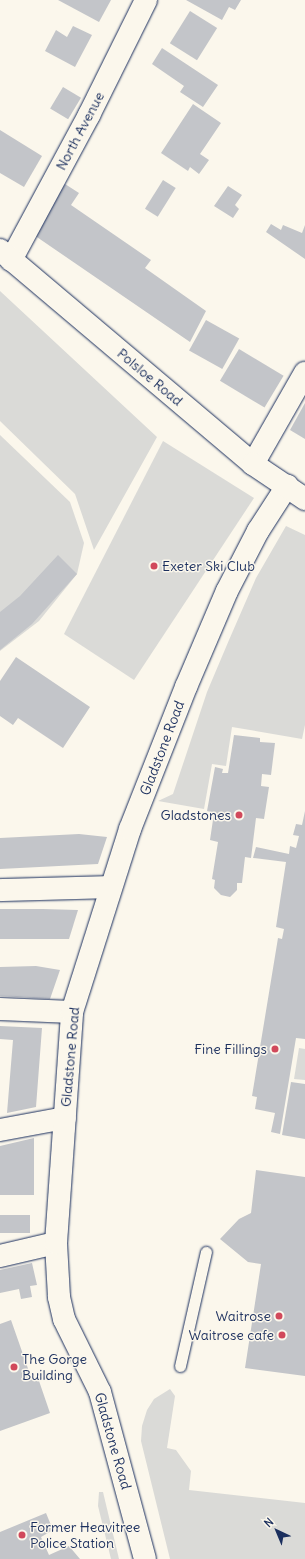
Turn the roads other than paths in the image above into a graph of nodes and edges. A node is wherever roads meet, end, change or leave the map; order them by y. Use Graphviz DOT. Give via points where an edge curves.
graph roads {
  1 [pos="146,0"];
  2 [pos="6,255"];
  3 [pos="305,373"];
  4 [pos="253,464"];
  5 [pos="286,486"];
  6 [pos="305,499"];
  7 [pos="111,887"];
  8 [pos="0,890"];
  9 [pos="0,1009"];
  10 [pos="72,1012"];
  11 [pos="65,1118"];
  12 [pos="0,1130"];
  13 [pos="56,1243"];
  14 [pos="206,1252"];
  15 [pos="0,1256"];
  16 [pos="180,1366"];
  17 [pos="145,1559"];
  1 -- 2 [label="street, North Avenue" via="89,115"];
  2 -- 4 [label="street, Polsloe Road"];
  3 -- 4 [label="street"];
  4 -- 5 [label="street, Polsloe Road"];
  5 -- 6 [label="street, Polsloe Road"];
  5 -- 7 [label="street, Gladstone Road" via="258,531 227,591 139,807"];
  7 -- 8 [label="street"];
  7 -- 10 [label="street, Gladstone Road"];
  9 -- 10 [label="street"];
  10 -- 11 [label="street, Gladstone Road"];
  11 -- 12 [label="street"];
  11 -- 13 [label="street, Gladstone Road"];
  13 -- 15 [label="street"];
  13 -- 17 [label="street, Gladstone Road" via="56,1277 61,1310 100,1392"];
  14 -- 16 [label="lane"];
}
